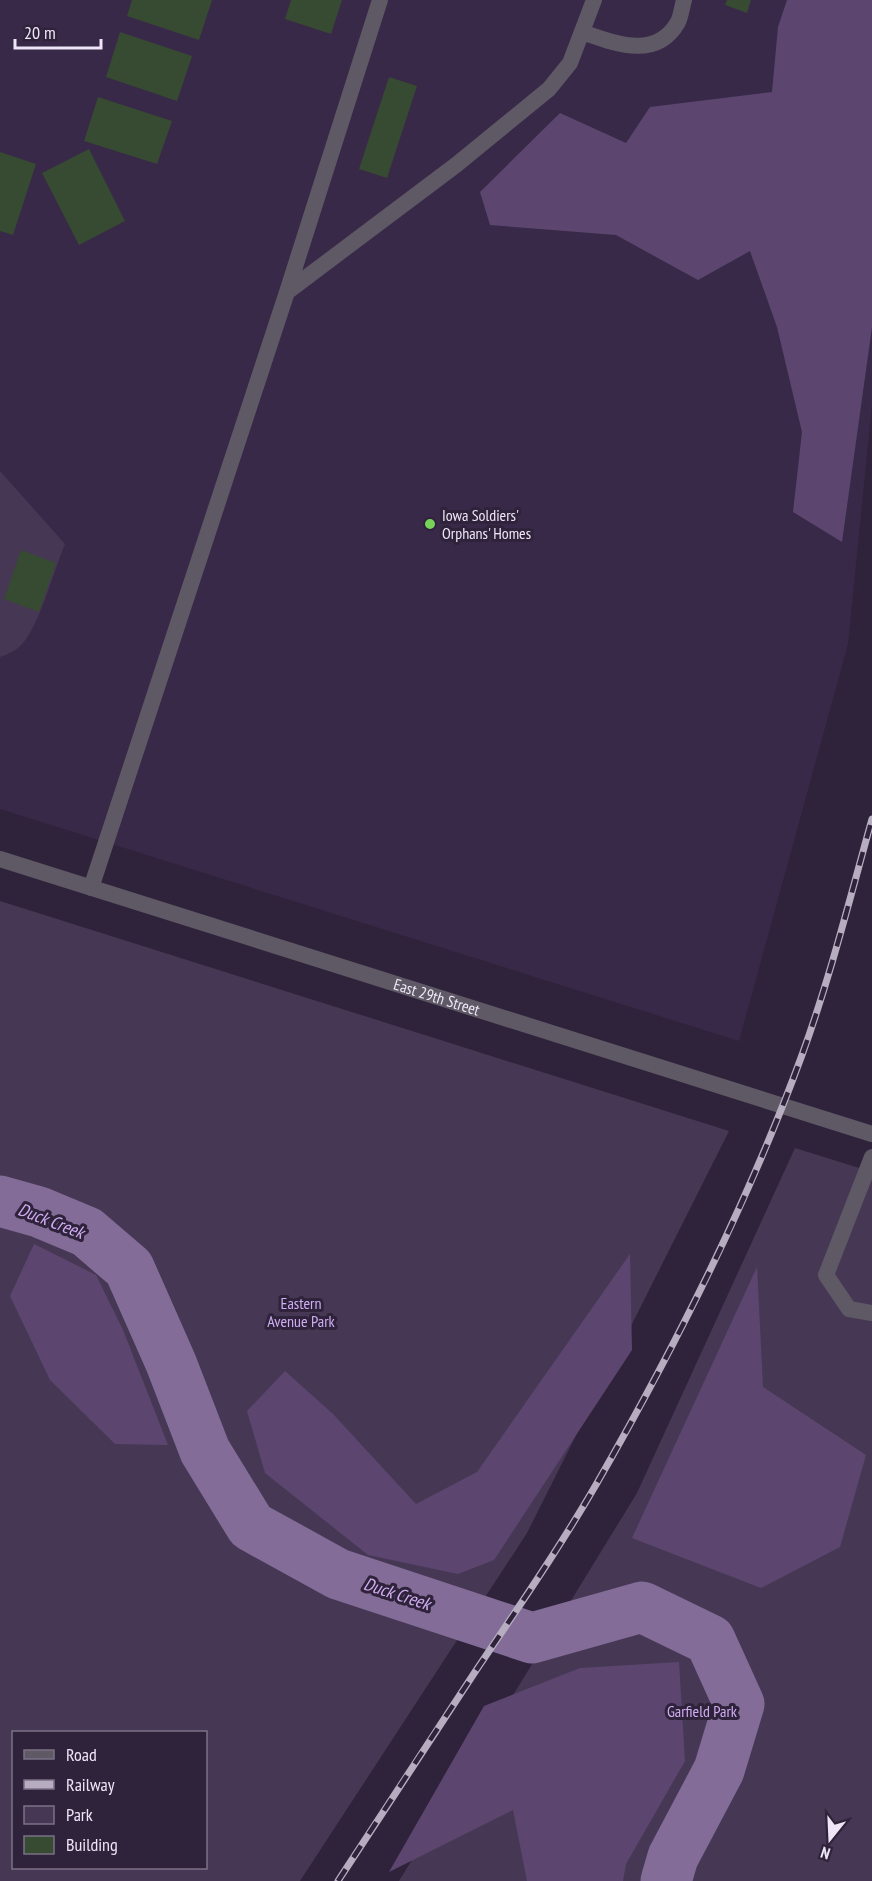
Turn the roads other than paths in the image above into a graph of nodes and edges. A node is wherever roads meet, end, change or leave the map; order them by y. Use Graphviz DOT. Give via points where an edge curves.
graph roads {
  1 [pos="380,0"];
  2 [pos="594,0"];
  3 [pos="684,0"];
  4 [pos="582,32"];
  5 [pos="287,292"];
  6 [pos="0,859"];
  7 [pos="91,888"];
  8 [pos="872,1134"];
  9 [pos="872,1157"];
  10 [pos="872,1313"];
  1 -- 5 [label="street"];
  2 -- 4 [label="street"];
  3 -- 4 [label="street" via="678,22 663,41 646,47 615,44"];
  4 -- 5 [label="street" via="570,63 549,89 447,172"];
  5 -- 7 [label="street"];
  6 -- 7 [label="street, East 29th Street"];
  7 -- 8 [label="street, East 29th Street"];
  9 -- 10 [label="street" via="826,1275 849,1309"];
}
